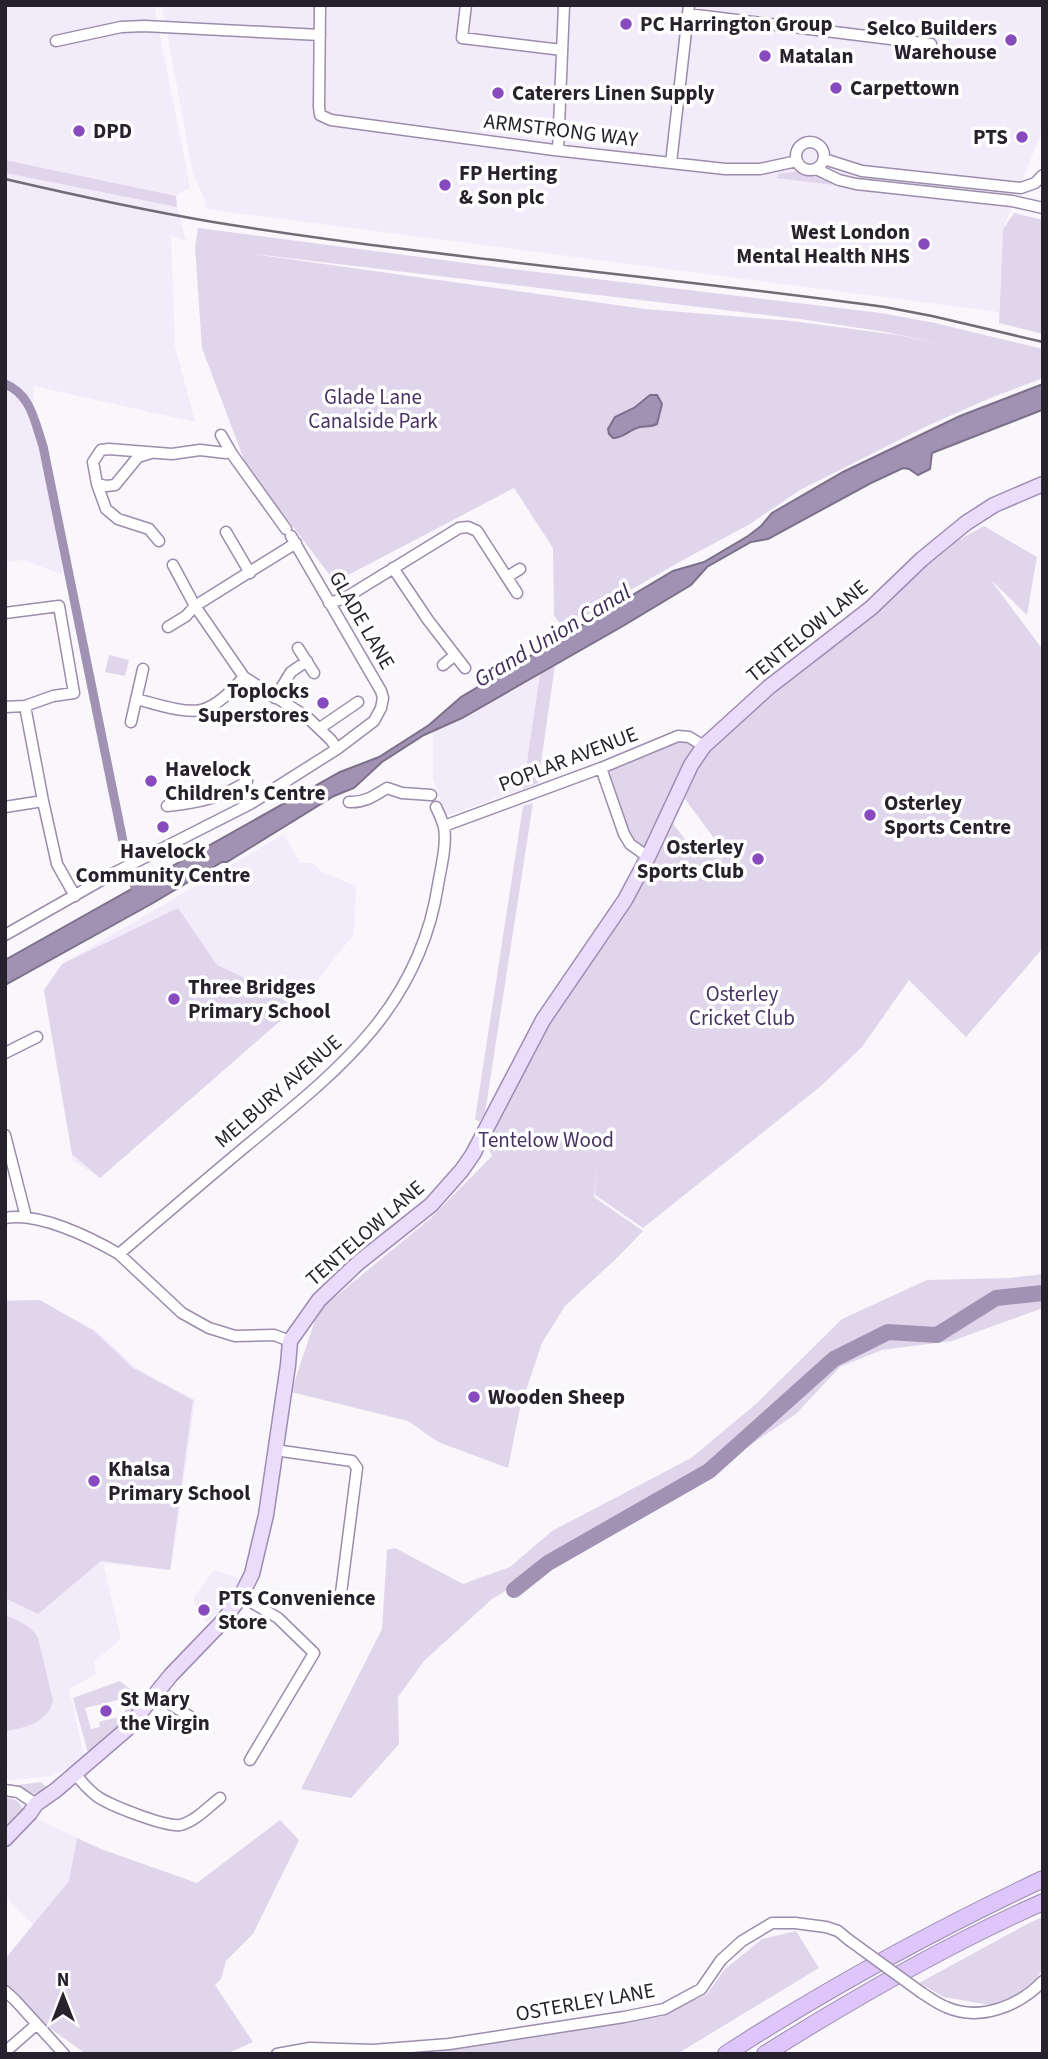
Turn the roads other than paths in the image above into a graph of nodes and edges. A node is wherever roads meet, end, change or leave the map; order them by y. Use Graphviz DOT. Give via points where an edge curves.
graph roads {
  1 [pos="320,5"];
  2 [pos="466,5"];
  3 [pos="564,5"];
  4 [pos="689,10"];
  5 [pos="320,35"];
  6 [pos="56,41"];
  7 [pos="931,44"];
  8 [pos="562,50"];
  9 [pos="558,150"];
  10 [pos="824,159"];
  11 [pos="797,161"];
  12 [pos="671,163"];
  13 [pos="816,169"];
  14 [pos="1043,176"];
  15 [pos="1043,208"];
  16 [pos="221,435"];
  17 [pos="230,451"];
  18 [pos="151,453"];
  19 [pos="97,484"];
  20 [pos="1043,484"];
  21 [pos="115,485"];
  22 [pos="104,505"];
  23 [pos="226,532"];
  24 [pos="291,536"];
  25 [pos="159,541"];
  26 [pos="173,565"];
  27 [pos="393,568"];
  28 [pos="520,569"];
  29 [pos="250,573"];
  30 [pos="507,577"];
  31 [pos="517,593"];
  32 [pos="329,603"];
  33 [pos="195,606"];
  34 [pos="5,612"];
  35 [pos="168,627"];
  36 [pos="298,648"];
  37 [pos="456,655"];
  38 [pos="307,661"];
  39 [pos="443,665"];
  40 [pos="465,668"];
  41 [pos="143,669"];
  42 [pos="314,673"];
  43 [pos="244,677"];
  44 [pos="275,698"];
  45 [pos="136,699"];
  46 [pos="358,702"];
  47 [pos="25,706"];
  48 [pos="5,707"];
  49 [pos="131,722"];
  50 [pos="320,728"];
  51 [pos="704,746"];
  52 [pos="337,750"];
  53 [pos="601,768"];
  54 [pos="431,795"];
  55 [pos="43,801"];
  56 [pos="349,802"];
  57 [pos="250,804"];
  58 [pos="167,806"];
  59 [pos="5,807"];
  60 [pos="436,807"];
  61 [pos="444,826"];
  62 [pos="648,857"];
  63 [pos="75,896"];
  64 [pos="7,931"];
  65 [pos="37,1037"];
  66 [pos="5,1053"];
  67 [pos="5,1135"];
  68 [pos="26,1217"];
  69 [pos="5,1218"];
  70 [pos="119,1254"];
  71 [pos="290,1341"];
  72 [pos="275,1450"];
  73 [pos="241,1596"];
  74 [pos="340,1601"];
  75 [pos="154,1694"];
  76 [pos="194,1719"];
  77 [pos="250,1760"];
  78 [pos="75,1774"];
  79 [pos="5,1790"];
  80 [pos="220,1798"];
  81 [pos="36,1804"];
  82 [pos="5,1839"];
  83 [pos="1043,1879"];
  84 [pos="1043,1902"];
  85 [pos="1043,1981"];
  86 [pos="5,1992"];
  87 [pos="37,2024"];
  88 [pos="5,2052"];
  89 [pos="64,2054"];
  90 [pos="277,2054"];
  91 [pos="726,2054"];
  92 [pos="765,2054"];
  1 -- 5 [label="street"];
  2 -- 8 [label="street" via="462,38"];
  3 -- 8 [label="street"];
  4 -- 7 [label="street"];
  4 -- 12 [label="street"];
  5 -- 6 [label="street" via="144,26"];
  5 -- 9 [label="street, ARMSTRONG WAY" via="320,115"];
  8 -- 9 [label="street"];
  9 -- 12 [label="street, ARMSTRONG WAY"];
  10 -- 11 [label="street, ARMSTRONG WAY" via="821,148 806,143 799,148"];
  10 -- 13 [label="street"];
  10 -- 14 [label="street, ARMSTRONG WAY" via="862,171 1021,188"];
  11 -- 12 [label="street, ARMSTRONG WAY" via="760,169"];
  11 -- 13 [label="street" via="803,168"];
  13 -- 15 [label="street" via="856,184"];
  16 -- 17 [label="street, GLADE LANE"];
  17 -- 18 [label="street"];
  17 -- 24 [label="street, GLADE LANE"];
  18 -- 19 [label="street" via="101,450 93,462"];
  18 -- 21 [label="street" via="138,457"];
  19 -- 21 [label="street"];
  19 -- 22 [label="street"];
  20 -- 51 [label="main road, TENTELOW LANE" via="965,523 871,608 769,687"];
  21 -- 22 [label="street"];
  22 -- 25 [label="street" via="118,519 149,529"];
  23 -- 29 [label="street"];
  24 -- 29 [label="street"];
  24 -- 32 [label="street, GLADE LANE"];
  26 -- 33 [label="street"];
  27 -- 30 [label="street" via="458,528 468,527 477,531"];
  27 -- 32 [label="street"];
  27 -- 37 [label="street"];
  28 -- 30 [label="street"];
  29 -- 33 [label="street"];
  30 -- 31 [label="street"];
  32 -- 52 [label="street, GLADE LANE" via="383,698 374,721"];
  33 -- 35 [label="street"];
  33 -- 43 [label="street"];
  34 -- 47 [label="street" via="55,606 74,693"];
  36 -- 38 [label="street"];
  37 -- 39 [label="street"];
  37 -- 40 [label="street"];
  38 -- 42 [label="street"];
  38 -- 44 [label="street" via="291,672"];
  41 -- 45 [label="street"];
  43 -- 44 [label="street"];
  43 -- 45 [label="street" via="226,696 202,710"];
  44 -- 50 [label="street"];
  45 -- 49 [label="street"];
  46 -- 50 [label="street"];
  47 -- 48 [label="street"];
  47 -- 55 [label="street"];
  50 -- 52 [label="street"];
  51 -- 53 [label="street, POPLAR AVENUE" via="678,736"];
  51 -- 62 [label="main road, TENTELOW LANE"];
  52 -- 57 [label="street"];
  53 -- 61 [label="street, POPLAR AVENUE"];
  53 -- 62 [label="street" via="624,834"];
  54 -- 56 [label="street" via="387,788 369,799"];
  55 -- 59 [label="street"];
  55 -- 63 [label="street" via="57,864"];
  57 -- 58 [label="street" via="244,783 222,795"];
  57 -- 63 [label="street"];
  60 -- 61 [label="street, MELBURY AVENUE"];
  61 -- 70 [label="street, MELBURY AVENUE" via="426,939 405,985 376,1026 336,1071"];
  62 -- 71 [label="main road, TENTELOW LANE" via="625,900 543,1020 462,1170 430,1205 329,1290"];
  63 -- 64 [label="street"];
  65 -- 66 [label="street"];
  67 -- 68 [label="street"];
  68 -- 69 [label="street"];
  68 -- 70 [label="street" via="46,1221"];
  70 -- 71 [label="street" via="182,1312 209,1328 235,1336 274,1335"];
  71 -- 72 [label="main road, TENTELOW LANE"];
  72 -- 73 [label="main road, TENTELOW LANE" via="261,1538"];
  72 -- 74 [label="street" via="352,1461 357,1468"];
  73 -- 75 [label="main road, TENTELOW LANE"];
  73 -- 77 [label="street" via="278,1618 314,1653"];
  75 -- 76 [label="street"];
  75 -- 78 [label="main road, TENTELOW LANE" via="127,1729"];
  78 -- 80 [label="street" via="103,1800 167,1824 188,1822"];
  78 -- 81 [label="main road, TENTELOW LANE"];
  79 -- 81 [label="street" via="18,1792"];
  81 -- 82 [label="main road, TENTELOW LANE"];
  83 -- 91 [label="highway" via="900,1949"];
  84 -- 92 [label="highway" via="925,1960"];
  85 -- 90 [label="street, OSTERLEY LANE, bridge" via="1014,2005 972,2015 947,2008 922,1993 838,1931 772,1923 721,1960 701,1989 664,2009 450,2044 373,2050 310,2048"];
  86 -- 87 [label="street"];
  87 -- 88 [label="street"];
  87 -- 89 [label="street"];
}
